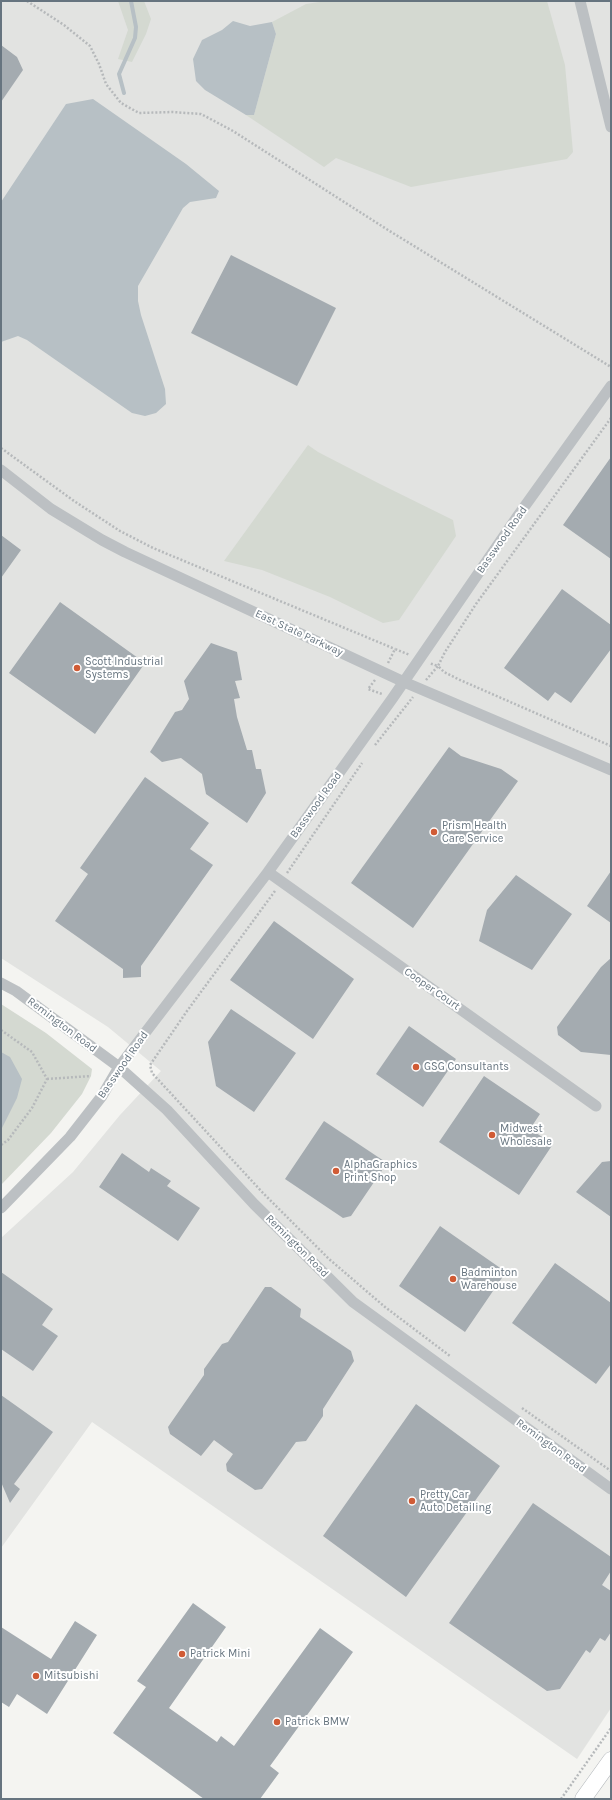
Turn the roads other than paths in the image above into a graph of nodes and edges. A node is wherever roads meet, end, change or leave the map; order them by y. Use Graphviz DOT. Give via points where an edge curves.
graph roads {
  1 [pos="580,1"];
  2 [pos="611,127"];
  3 [pos="611,386"];
  4 [pos="1,470"];
  5 [pos="404,682"];
  6 [pos="611,770"];
  7 [pos="268,872"];
  8 [pos="1,983"];
  9 [pos="119,1067"];
  10 [pos="596,1106"];
  11 [pos="1,1208"];
  12 [pos="611,1489"];
  13 [pos="611,1760"];
  14 [pos="583,1799"];
  1 -- 2 [label="street"];
  3 -- 5 [label="street, Basswood Road"];
  4 -- 5 [label="street, East State Parkway" via="51,509 102,540"];
  5 -- 6 [label="street, East State Parkway"];
  5 -- 7 [label="street, Basswood Road"];
  7 -- 9 [label="street, Basswood Road"];
  7 -- 10 [label="street, Cooper Court"];
  8 -- 9 [label="street, Remington Road" via="16,991"];
  9 -- 11 [label="street, Basswood Road" via="102,1096 70,1137"];
  9 -- 12 [label="street, Remington Road" via="167,1110 254,1204 353,1302"];
  13 -- 14 [label="street"];
}
